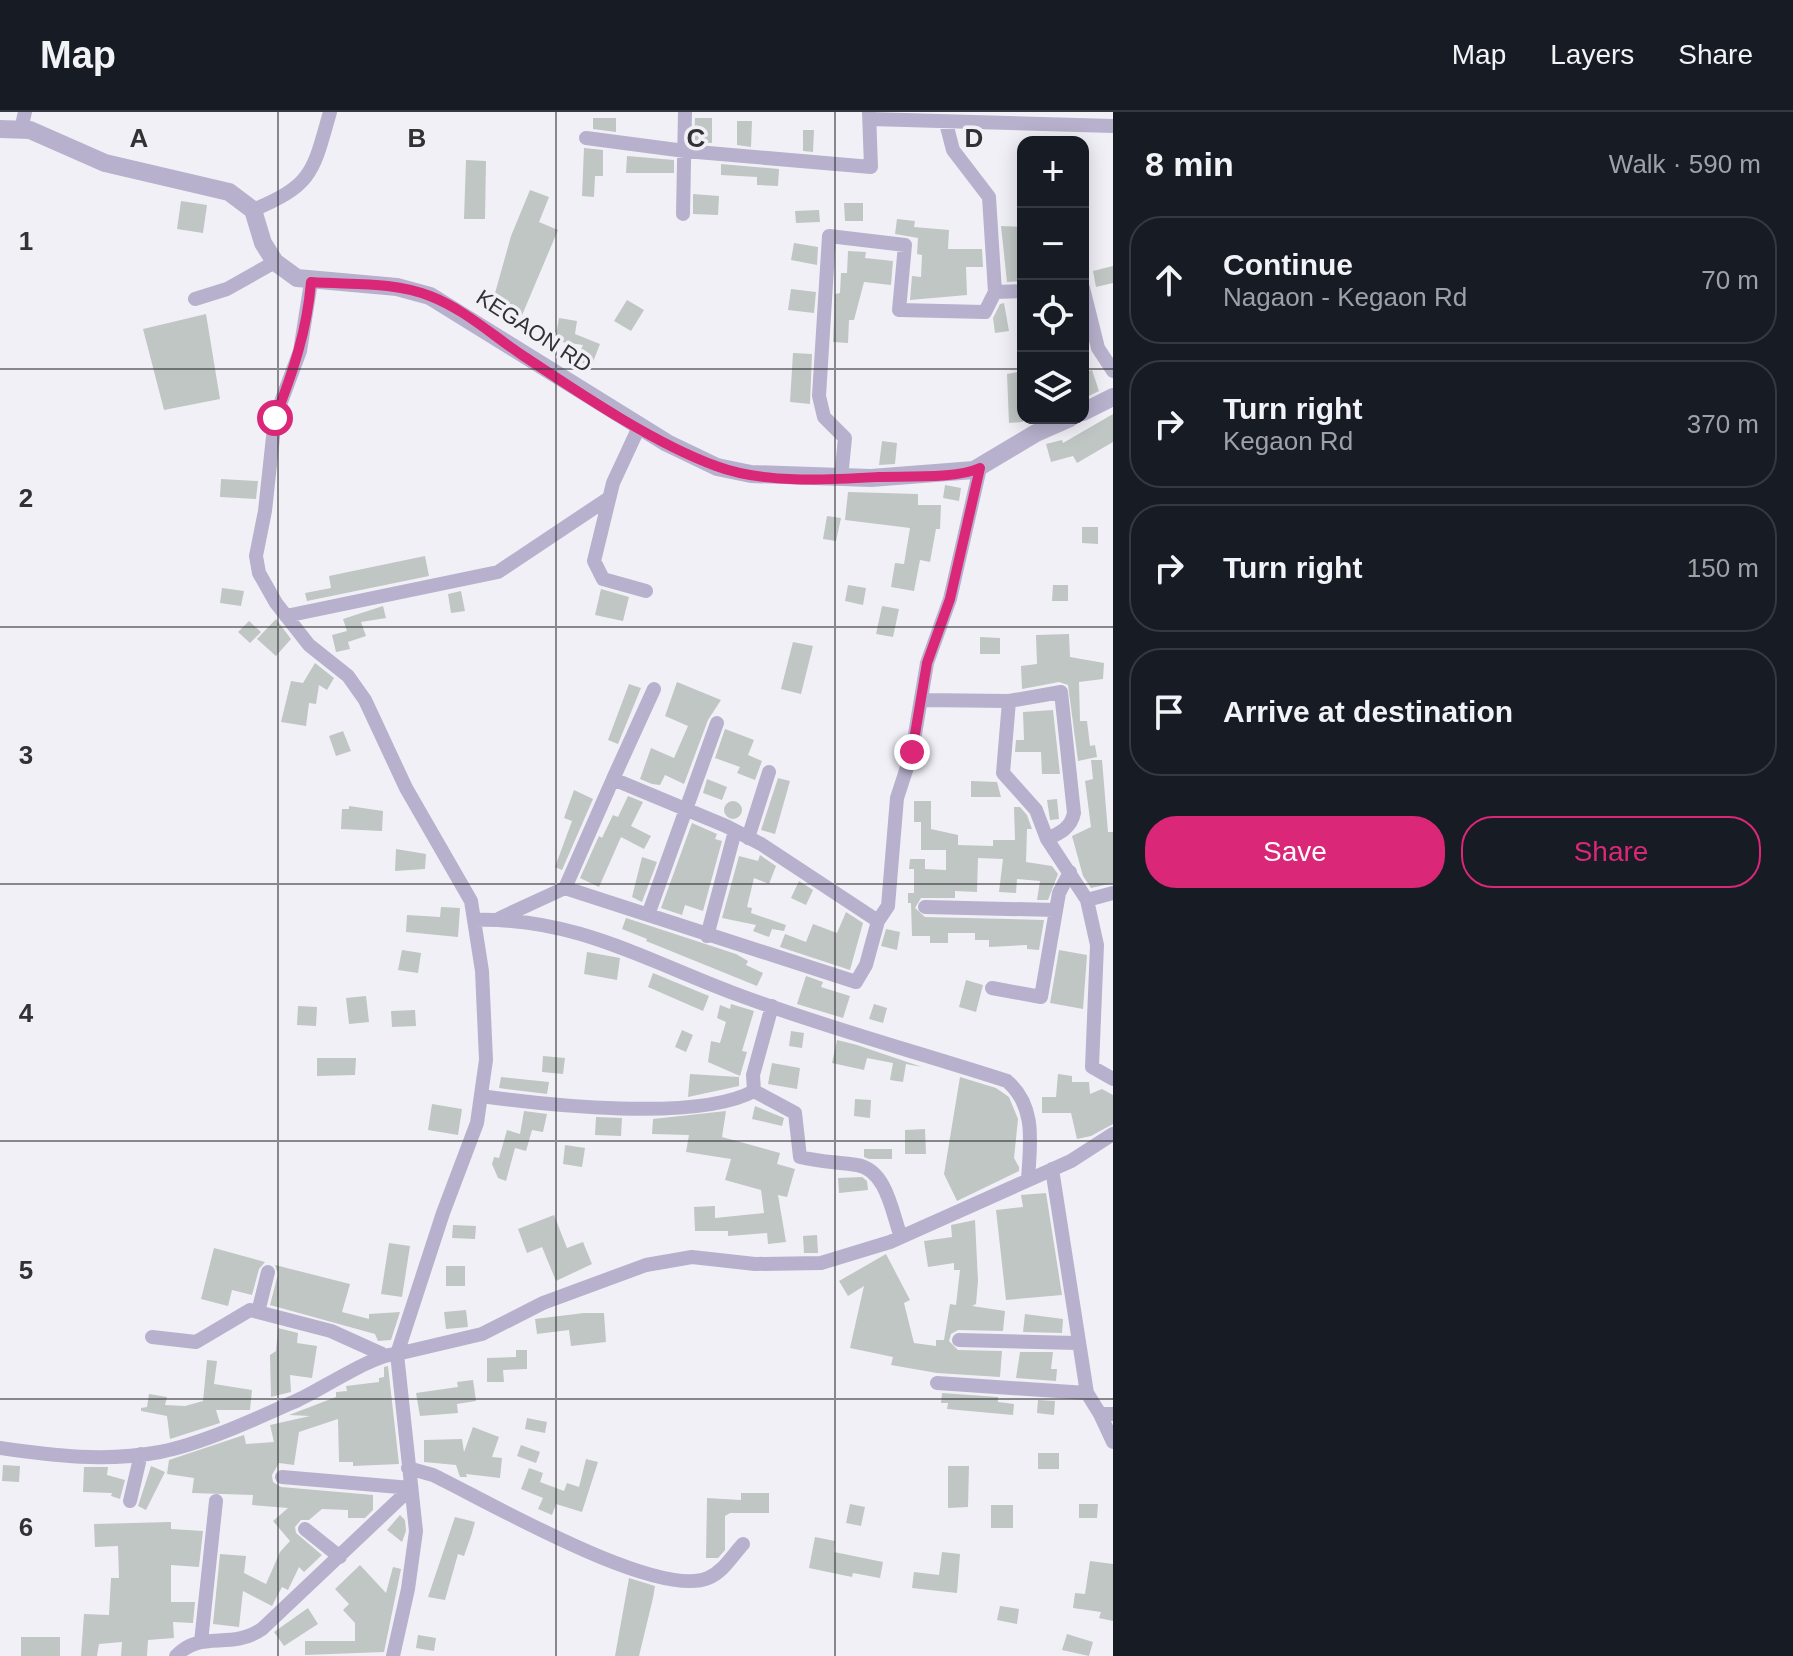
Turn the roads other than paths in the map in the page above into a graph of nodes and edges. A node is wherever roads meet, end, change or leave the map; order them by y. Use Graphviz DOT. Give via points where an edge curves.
graph roads {
  1 [pos="330,112"];
  2 [pos="685,112"];
  3 [pos="869,116"];
  4 [pos="23,121"];
  5 [pos="946,123"];
  6 [pos="1113,126"];
  7 [pos="0,129"];
  8 [pos="586,138"];
  9 [pos="685,151"];
  10 [pos="253,210"];
  11 [pos="683,214"];
  12 [pos="275,262"];
  13 [pos="311,282"];
  14 [pos="1017,291"];
  15 [pos="995,292"];
  16 [pos="195,299"];
  17 [pos="1089,312"];
  18 [pos="1113,371"];
  19 [pos="1113,397"];
  20 [pos="1089,409"];
  21 [pos="1056,424"];
  22 [pos="639,427"];
  23 [pos="980,468"];
  24 [pos="841,478"];
  25 [pos="609,498"];
  26 [pos="646,591"];
  27 [pos="286,616"];
  28 [pos="654,689"];
  29 [pos="922,700"];
  30 [pos="1009,701"];
  31 [pos="717,723"];
  32 [pos="769,772"];
  33 [pos="613,779"];
  34 [pos="686,809"];
  35 [pos="742,834"];
  36 [pos="1047,839"];
  37 [pos="1070,872"];
  38 [pos="565,888"];
  39 [pos="1113,893"];
  40 [pos="1087,900"];
  41 [pos="925,907"];
  42 [pos="1055,910"];
  43 [pos="648,915"];
  44 [pos="475,920"];
  45 [pos="497,920"];
  46 [pos="878,921"];
  47 [pos="707,936"];
  48 [pos="992,988"];
  49 [pos="772,1006"];
  50 [pos="1113,1079"];
  51 [pos="754,1091"];
  52 [pos="481,1096"];
  53 [pos="1113,1134"];
  54 [pos="1052,1169"];
  55 [pos="1028,1180"];
  56 [pos="901,1237"];
  57 [pos="268,1272"];
  58 [pos="258,1312"];
  59 [pos="152,1337"];
  60 [pos="959,1340"];
  61 [pos="1077,1343"];
  62 [pos="390,1354"];
  63 [pos="937,1383"];
  64 [pos="1087,1393"];
  65 [pos="1106,1414"];
  66 [pos="1113,1442"];
  67 [pos="0,1448"];
  68 [pos="141,1454"];
  69 [pos="408,1468"];
  70 [pos="282,1477"];
  71 [pos="411,1488"];
  72 [pos="130,1501"];
  73 [pos="216,1501"];
  74 [pos="305,1529"];
  75 [pos="743,1544"];
  76 [pos="340,1557"];
  77 [pos="201,1642"];
  78 [pos="176,1656"];
  79 [pos="393,1656"];
  1 -- 10 [label="street" via="314,167 291,194"];
  2 -- 9 [label="street"];
  3 -- 5 [label="street"];
  3 -- 9 [label="street" via="871,167"];
  4 -- 7 [label="street"];
  4 -- 10 [label="street" via="105,163 229,192"];
  5 -- 6 [label="street"];
  5 -- 15 [label="street" via="953,150 989,197"];
  8 -- 9 [label="street"];
  9 -- 11 [label="street"];
  10 -- 12 [label="street"];
  12 -- 13 [label="street, KEGAON RD"];
  12 -- 16 [label="street" via="227,289"];
  13 -- 22 [label="street, KEGAON RD" via="397,287 430,296"];
  13 -- 27 [label="street" via="300,351 275,418 256,556 259,573"];
  14 -- 15 [label="street"];
  15 -- 24 [label="street" via="985,312 899,310 905,245 829,236 819,396 824,417 845,438"];
  17 -- 18 [label="street" via="1098,348"];
  19 -- 20 [label="street"];
  21 -- 23 [label="street, KEGAON RD"];
  22 -- 24 [label="street, KEGAON RD" via="717,467"];
  22 -- 25 [label="street"];
  23 -- 24 [label="street, KEGAON RD"];
  23 -- 29 [label="street" via="950,599 927,663"];
  25 -- 26 [label="street" via="594,561 598,572 603,579"];
  25 -- 27 [label="street" via="498,572"];
  27 -- 44 [label="street" via="309,645 348,676 365,700 406,788 471,901"];
  28 -- 33 [label="street"];
  29 -- 30 [label="street"];
  29 -- 46 [label="street" via="897,798 888,906"];
  30 -- 36 [label="street" via="1003,773 1036,810"];
  30 -- 36 [label="street" via="1061,692 1074,813 1064,831"];
  31 -- 34 [label="street"];
  32 -- 35 [label="street"];
  33 -- 34 [label="street"];
  33 -- 38 [label="street"];
  34 -- 35 [label="street"];
  34 -- 43 [label="street"];
  35 -- 46 [label="street"];
  35 -- 47 [label="street"];
  36 -- 37 [label="street"];
  37 -- 40 [label="street"];
  37 -- 42 [label="street"];
  38 -- 43 [label="street"];
  38 -- 45 [label="street"];
  39 -- 40 [label="street"];
  40 -- 50 [label="street" via="1097,945 1092,1067"];
  41 -- 42 [label="street"];
  42 -- 48 [label="street" via="1041,997"];
  43 -- 47 [label="street"];
  44 -- 45 [label="street"];
  44 -- 52 [label="street" via="487,1042"];
  45 -- 49 [label="street" via="531,921 608,942"];
  46 -- 47 [label="street" via="856,982"];
  49 -- 51 [label="street" via="753,1075"];
  49 -- 55 [label="street" via="1007,1081 1019,1091 1030,1119"];
  51 -- 52 [label="street" via="720,1103 612,1108"];
  51 -- 56 [label="street" via="795,1113 800,1157 862,1166 881,1180"];
  52 -- 62 [label="street" via="477,1123 410,1325"];
  53 -- 54 [label="street"];
  54 -- 55 [label="street"];
  54 -- 61 [label="street"];
  55 -- 56 [label="street"];
  56 -- 62 [label="street" via="821,1263 755,1264 692,1257 646,1265 543,1303 482,1334"];
  57 -- 58 [label="street"];
  58 -- 59 [label="street" via="250,1310 196,1342"];
  58 -- 62 [label="street" via="331,1331"];
  60 -- 61 [label="street"];
  61 -- 64 [label="street"];
  62 -- 68 [label="street" via="285,1406 162,1452"];
  62 -- 69 [label="street"];
  63 -- 64 [label="street"];
  64 -- 65 [label="street"];
  65 -- 66 [label="street"];
  67 -- 68 [label="street" via="57,1457"];
  68 -- 72 [label="street"];
  69 -- 71 [label="street"];
  69 -- 75 [label="street" via="433,1475 631,1570 681,1581 706,1579 723,1569"];
  70 -- 71 [label="street"];
  71 -- 76 [label="street"];
  71 -- 79 [label="street" via="416,1531"];
  73 -- 77 [label="street"];
  74 -- 76 [label="street"];
  76 -- 77 [label="street" via="247,1640"];
  77 -- 78 [label="street"];
}
